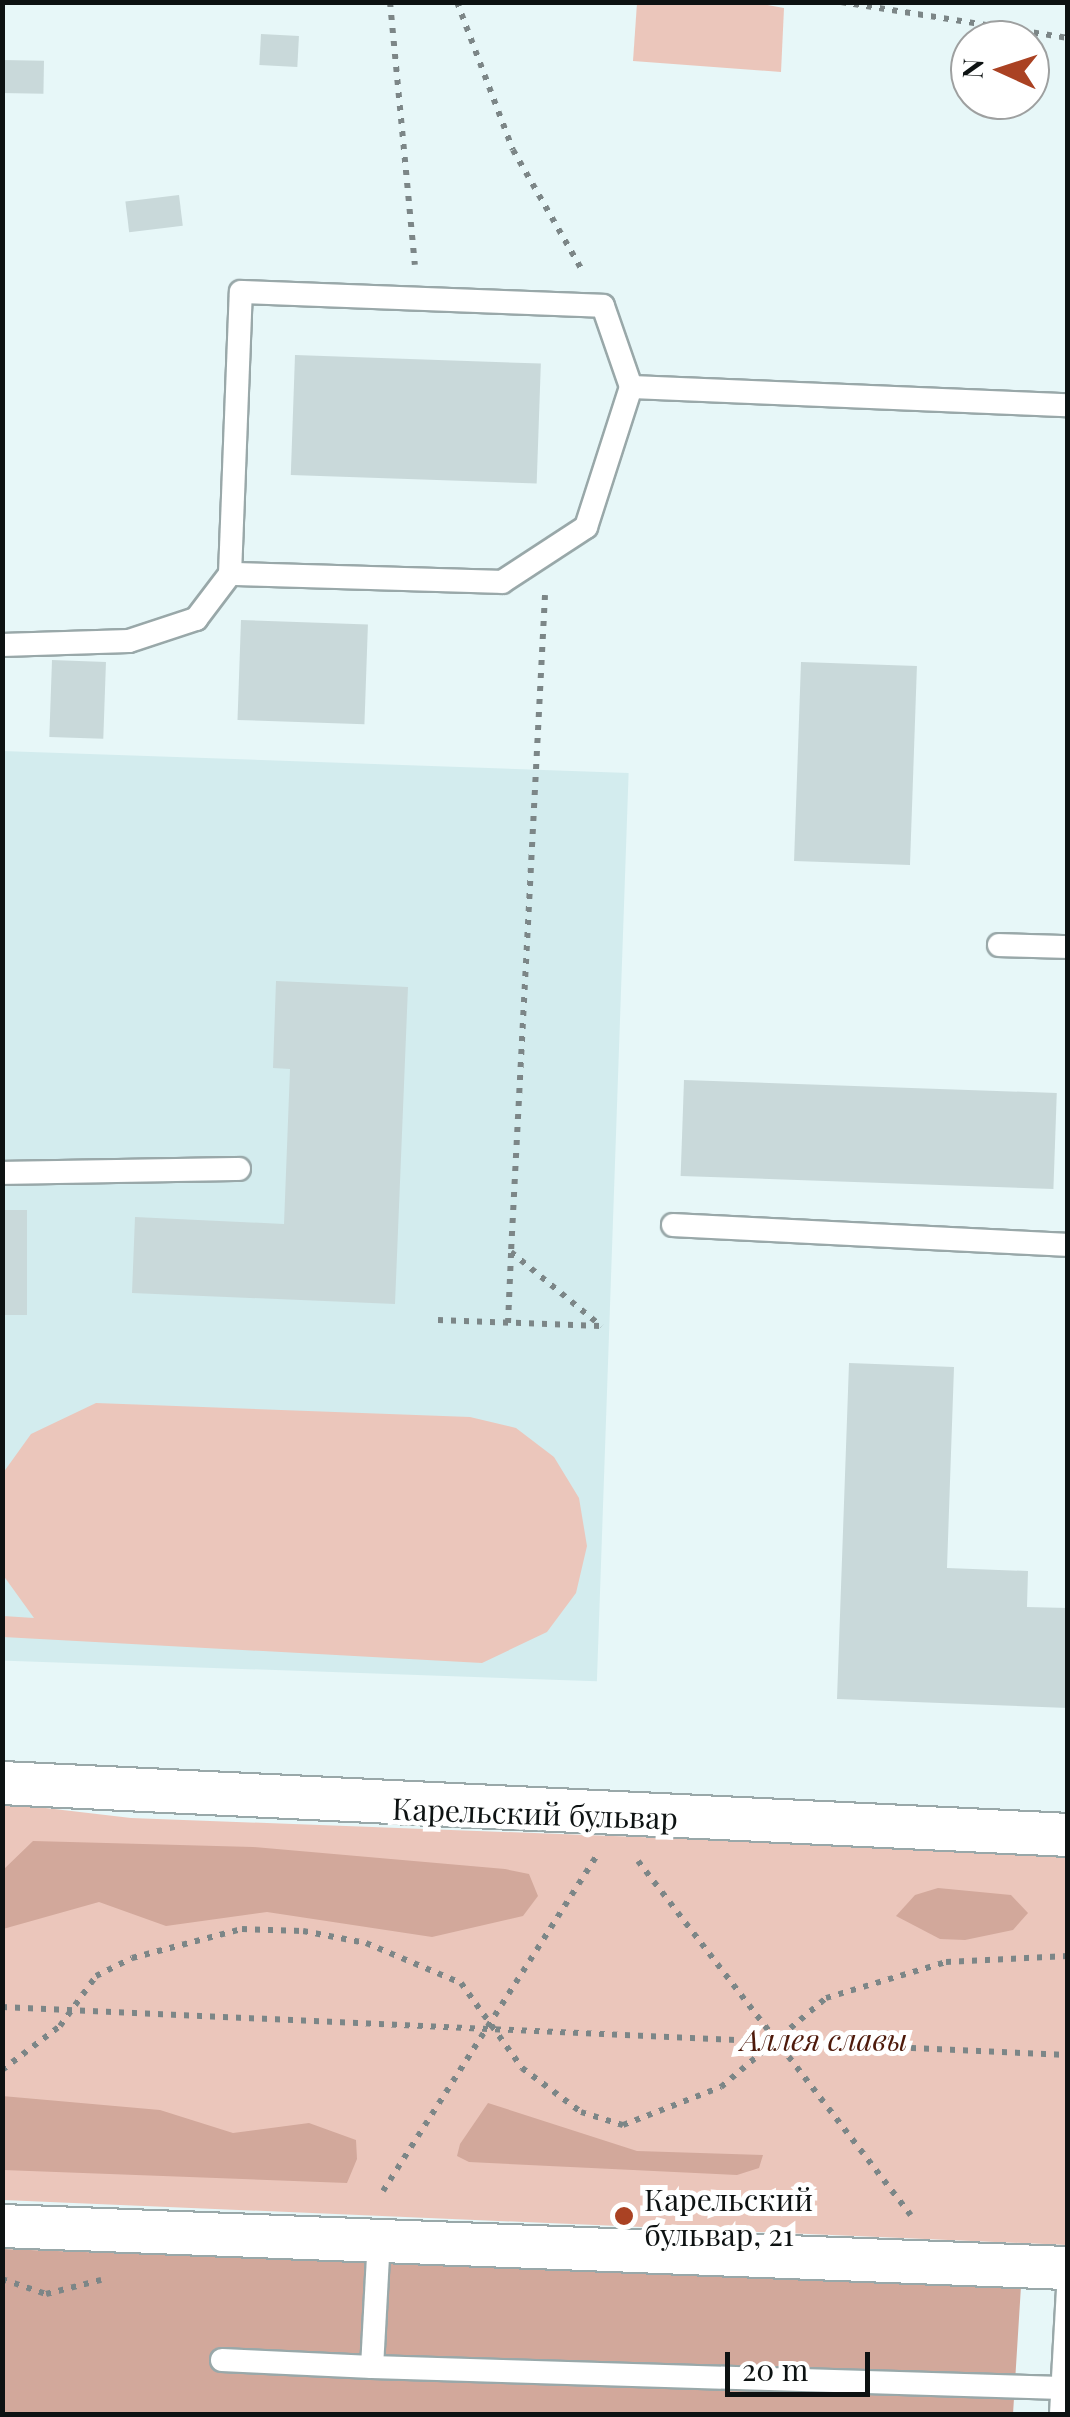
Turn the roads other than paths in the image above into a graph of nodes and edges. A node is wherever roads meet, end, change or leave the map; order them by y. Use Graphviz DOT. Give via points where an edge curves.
graph roads {
  1 [pos="631,387"];
  2 [pos="1068,404"];
  3 [pos="230,574"];
  4 [pos="2,646"];
  5 [pos="999,945"];
  6 [pos="1068,947"];
  7 [pos="239,1169"];
  8 [pos="2,1173"];
  9 [pos="673,1225"];
  10 [pos="1068,1244"];
  11 [pos="2,1783"];
  12 [pos="1068,1834"];
  13 [pos="2,2226"];
  14 [pos="379,2238"];
  15 [pos="1068,2268"];
  16 [pos="1068,2290"];
  17 [pos="222,2360"];
  18 [pos="372,2366"];
  19 [pos="1062,2388"];
  20 [pos="1061,2414"];
  1 -- 2 [label="lane"];
  1 -- 3 [label="lane" via="586,527 502,582"];
  1 -- 3 [label="lane" via="603,306 242,292"];
  3 -- 4 [label="lane" via="196,620 129,641"];
  5 -- 6 [label="lane"];
  7 -- 8 [label="lane"];
  9 -- 10 [label="lane"];
  11 -- 12 [label="street, Карельский бульвар"];
  13 -- 14 [label="street"];
  14 -- 15 [label="street"];
  14 -- 18 [label="lane"];
  16 -- 19 [label="lane"];
  17 -- 18 [label="lane"];
  18 -- 19 [label="lane"];
  19 -- 20 [label="lane"];
}
